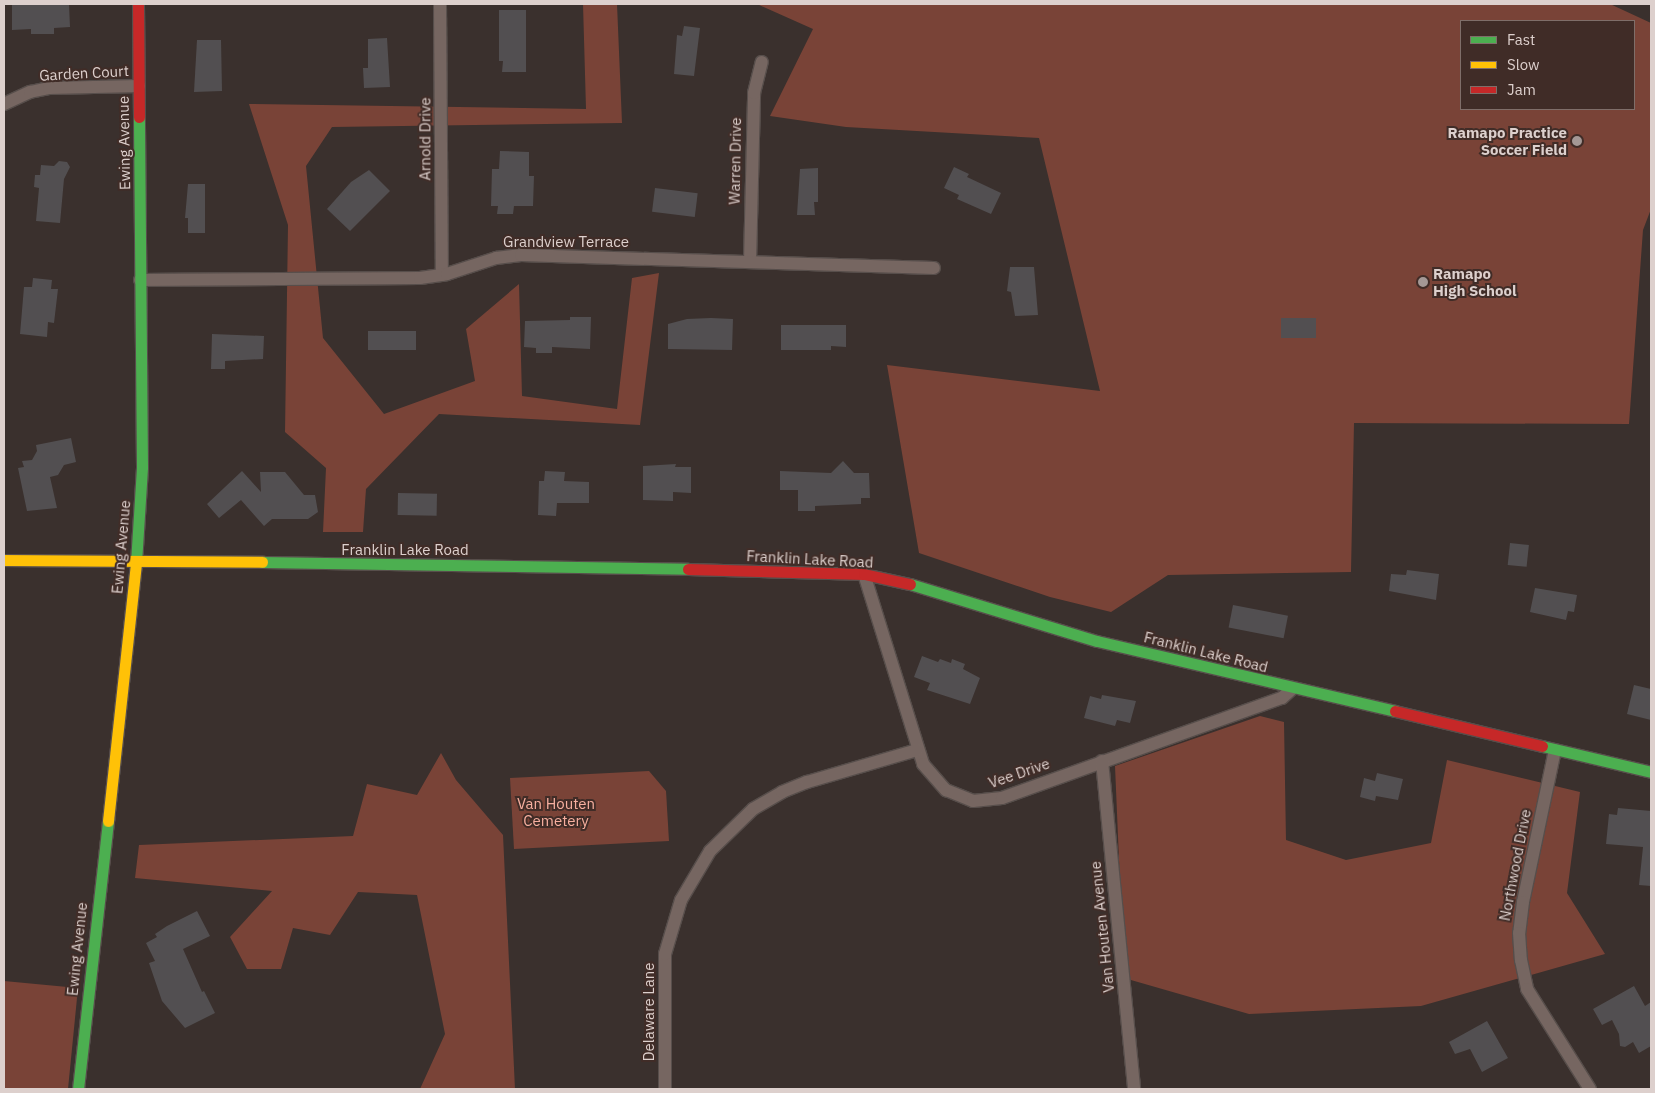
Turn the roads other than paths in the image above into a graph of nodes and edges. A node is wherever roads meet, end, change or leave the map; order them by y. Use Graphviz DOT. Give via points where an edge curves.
graph roads {
  1 [pos="138,4"];
  2 [pos="440,4"];
  3 [pos="762,62"];
  4 [pos="138,86"];
  5 [pos="4,104"];
  6 [pos="750,262"];
  7 [pos="934,268"];
  8 [pos="442,275"];
  9 [pos="140,280"];
  10 [pos="4,560"];
  11 [pos="136,563"];
  12 [pos="864,574"];
  13 [pos="1292,688"];
  14 [pos="918,750"];
  15 [pos="1555,750"];
  16 [pos="1102,761"];
  17 [pos="1651,772"];
  18 [pos="78,1089"];
  19 [pos="665,1089"];
  20 [pos="1134,1089"];
  21 [pos="1590,1089"];
  1 -- 4 [label="main road, Ewing Avenue"];
  2 -- 8 [label="street, Arnold Drive"];
  3 -- 6 [label="street, Warren Drive" via="752,117"];
  4 -- 5 [label="street, Garden Court" via="49,88 30,92"];
  4 -- 9 [label="main road, Ewing Avenue"];
  6 -- 7 [label="street, Grandview Terrace"];
  6 -- 8 [label="street, Grandview Terrace" via="521,255 496,258"];
  8 -- 9 [label="street, Grandview Terrace" via="420,278"];
  9 -- 11 [label="main road, Ewing Avenue" via="142,467"];
  10 -- 11 [label="main road, Franklin Lake Road"];
  11 -- 12 [label="main road, Franklin Lake Road" via="540,565"];
  11 -- 18 [label="main road, Ewing Avenue"];
  12 -- 13 [label="main road, Franklin Lake Road" via="922,587 1050,629"];
  12 -- 14 [label="street, Vee Drive"];
  13 -- 15 [label="main road, Franklin Lake Road"];
  13 -- 16 [label="street, Vee Drive" via="1282,698"];
  14 -- 16 [label="street, Vee Drive" via="933,778 946,790 973,801 1002,798"];
  14 -- 19 [label="street, Delaware Lane" via="782,792 753,810 710,851 681,900 665,954"];
  15 -- 17 [label="main road, Franklin Lake Road"];
  15 -- 21 [label="street, Northwood Drive" via="1518,933 1527,989"];
  16 -- 20 [label="street, Van Houten Avenue"];
}
